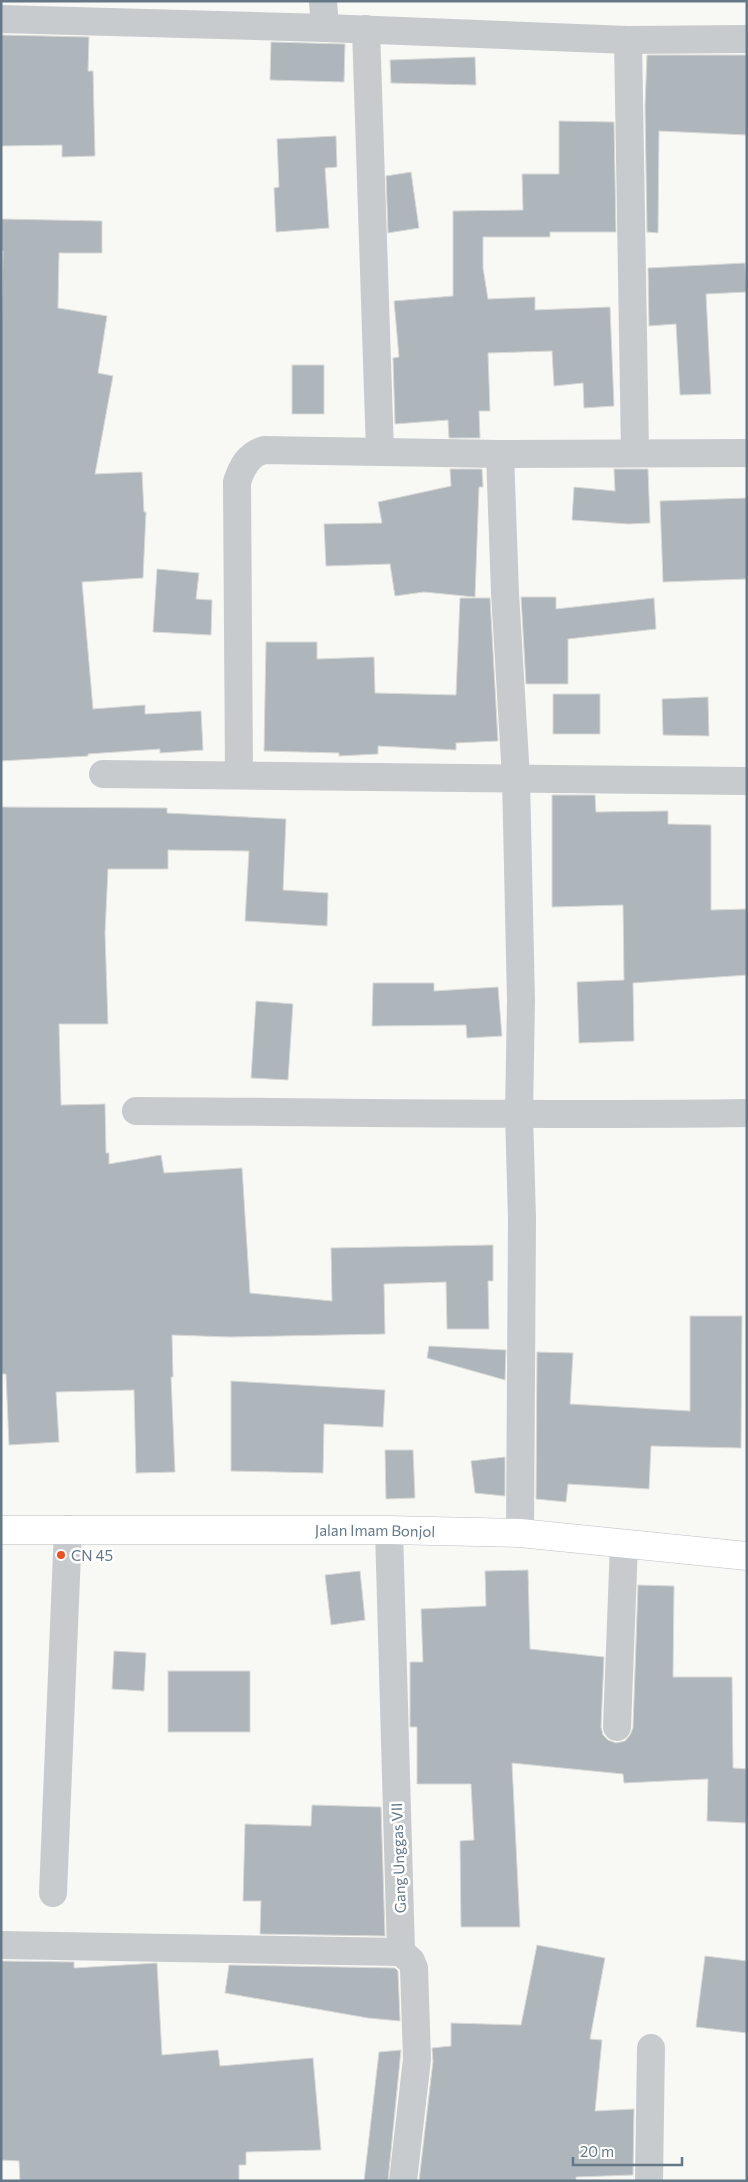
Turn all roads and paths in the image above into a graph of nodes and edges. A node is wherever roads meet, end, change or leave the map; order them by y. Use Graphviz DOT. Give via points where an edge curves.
graph roads {
  1 [pos="323,1"];
  2 [pos="1,19"];
  3 [pos="324,28"];
  4 [pos="366,29"];
  5 [pos="747,39"];
  6 [pos="628,40"];
  7 [pos="380,452"];
  8 [pos="635,452"];
  9 [pos="747,453"];
  10 [pos="500,454"];
  11 [pos="103,774"];
  12 [pos="239,774"];
  13 [pos="516,778"];
  14 [pos="747,781"];
  15 [pos="136,1111"];
  16 [pos="519,1113"];
  17 [pos="747,1113"];
  18 [pos="68,1529"];
  19 [pos="1,1530"];
  20 [pos="390,1530"];
  21 [pos="520,1533"];
  22 [pos="624,1544"];
  23 [pos="747,1556"];
  24 [pos="617,1727"];
  25 [pos="53,1893"];
  26 [pos="1,1945"];
  27 [pos="401,1952"];
  28 [pos="651,2048"];
  29 [pos="403,2181"];
  30 [pos="649,2181"];
  1 -- 3 [label="street"];
  2 -- 3 [label="street"];
  3 -- 4 [label="street"];
  4 -- 6 [label="street"];
  4 -- 7 [label="street"];
  5 -- 6 [label="street"];
  6 -- 8 [label="street"];
  7 -- 10 [label="street"];
  7 -- 12 [label="street" via="264,450 242,468 237,482"];
  8 -- 9 [label="street"];
  8 -- 10 [label="street"];
  10 -- 13 [label="street"];
  11 -- 12 [label="street"];
  12 -- 13 [label="street"];
  13 -- 14 [label="street"];
  13 -- 16 [label="street" via="521,1001"];
  15 -- 16 [label="street"];
  16 -- 17 [label="street" via="587,1116"];
  16 -- 21 [label="street" via="522,1219"];
  18 -- 19 [label="main road, Jalan Imam Bonjol"];
  18 -- 20 [label="main road, Jalan Imam Bonjol"];
  18 -- 25 [label="street"];
  20 -- 21 [label="main road, Jalan Imam Bonjol"];
  20 -- 27 [label="street, Gang Unggas VII"];
  21 -- 22 [label="main road, Jalan Imam Bonjol"];
  22 -- 23 [label="main road, Jalan Imam Bonjol"];
  22 -- 24 [label="street"];
  26 -- 27 [label="street"];
  27 -- 29 [label="street" via="412,1961 414,1968 417,2058"];
  28 -- 30 [label="street"];
}
